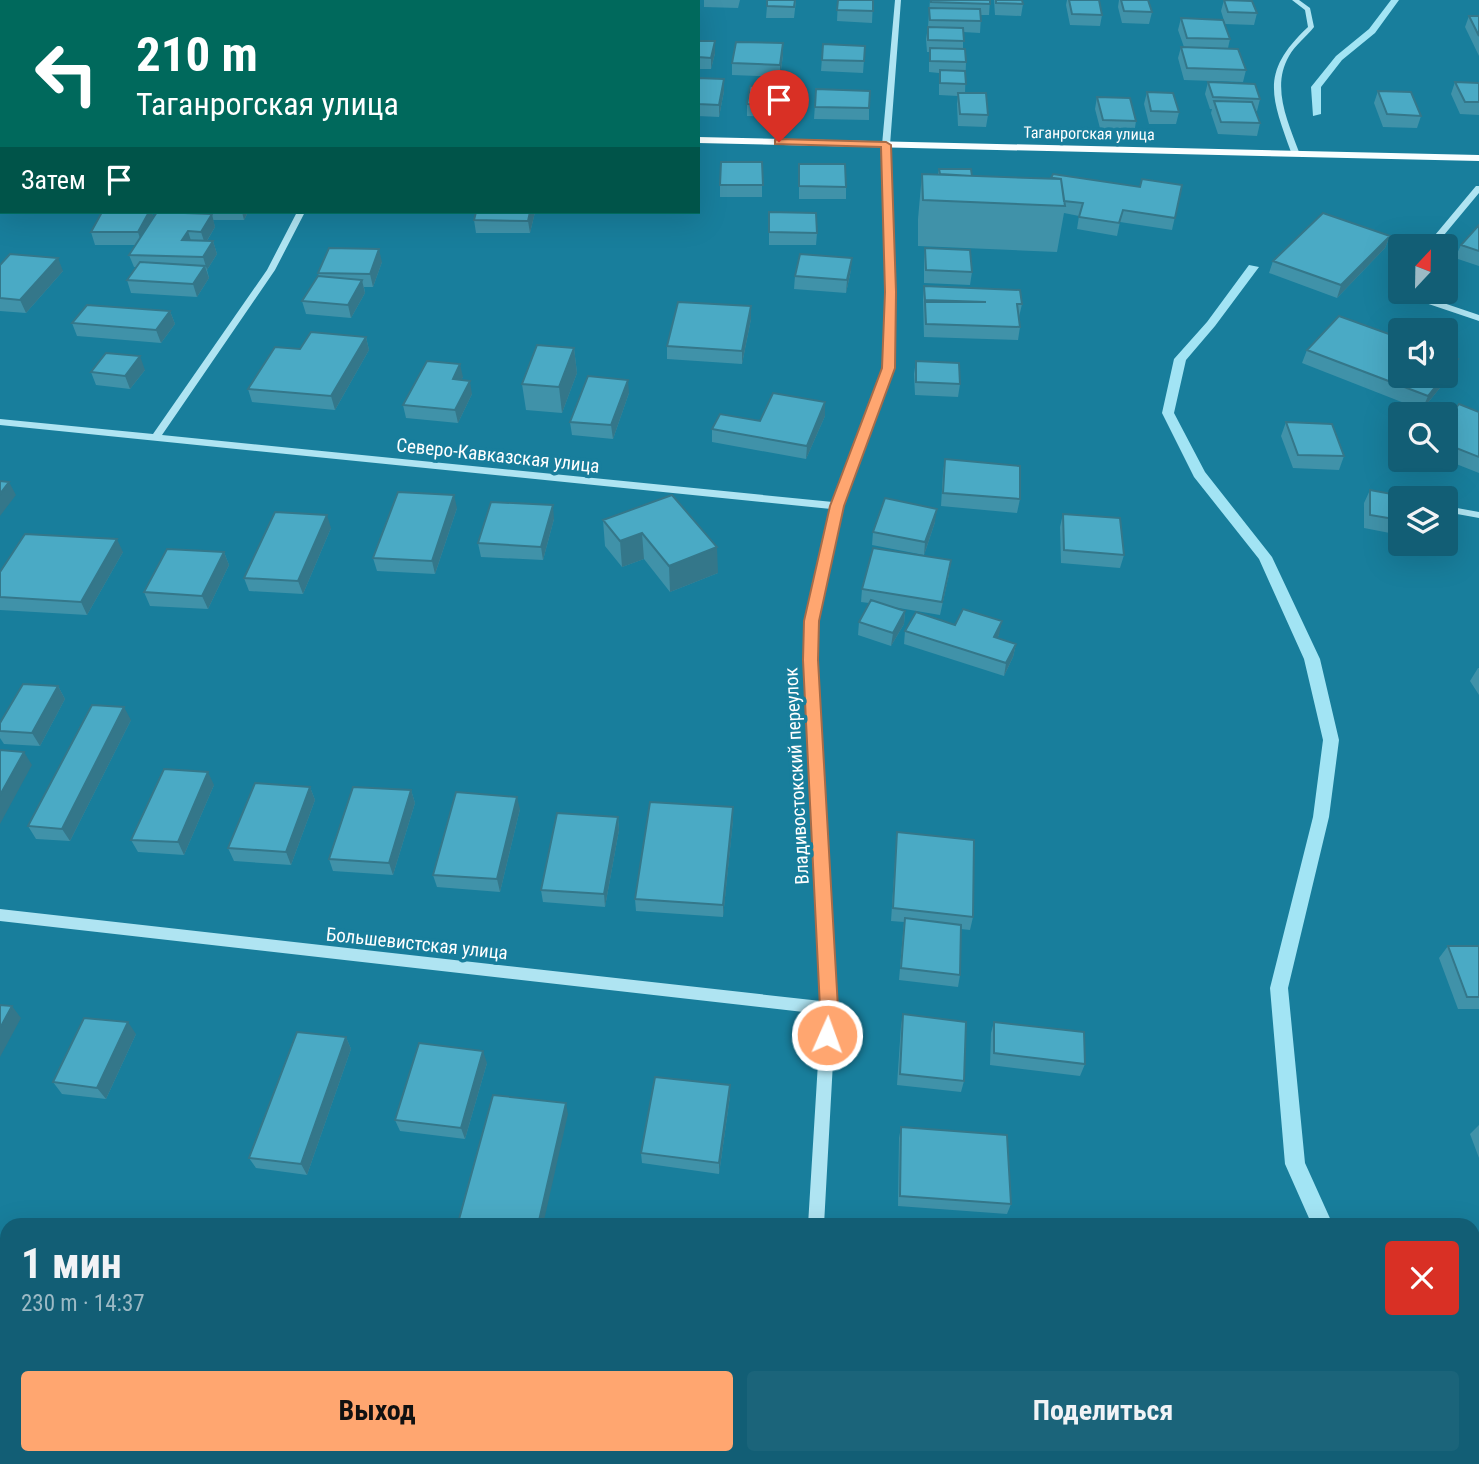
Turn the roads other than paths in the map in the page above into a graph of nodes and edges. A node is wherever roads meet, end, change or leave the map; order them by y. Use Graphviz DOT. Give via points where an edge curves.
graph roads {
  1 [pos="898,0"];
  2 [pos="1295,0"];
  3 [pos="700,140"];
  4 [pos="886,145"];
  5 [pos="1296,152"];
  6 [pos="1479,158"];
  7 [pos="1479,188"];
  8 [pos="300,214"];
  9 [pos="1440,234"];
  10 [pos="1437,304"];
  11 [pos="1479,318"];
  12 [pos="0,422"];
  13 [pos="155,438"];
  14 [pos="837,506"];
  15 [pos="1458,511"];
  16 [pos="1479,515"];
  17 [pos="0,915"];
  18 [pos="829,1008"];
  19 [pos="816,1218"];
  1 -- 4 [label="street, Владивостокский переулок"];
  2 -- 5 [label="street" via="1308,9 1311,27 1291,45 1278,68 1278,106"];
  3 -- 4 [label="main road, Таганрогская улица"];
  4 -- 5 [label="main road, Таганрогская улица"];
  4 -- 14 [label="street, Владивостокский переулок" via="891,292 888,368"];
  5 -- 6 [label="main road, Таганрогская улица"];
  7 -- 9 [label="street"];
  8 -- 13 [label="street" via="271,270"];
  10 -- 11 [label="street"];
  12 -- 13 [label="street, Северо-Кавказская улица"];
  13 -- 14 [label="street, Северо-Кавказская улица"];
  14 -- 18 [label="street, Владивостокский переулок" via="811,621 810,660"];
  15 -- 16 [label="street"];
  17 -- 18 [label="street, Большевистская улица"];
  18 -- 19 [label="street, Владивостокский переулок"];
}
